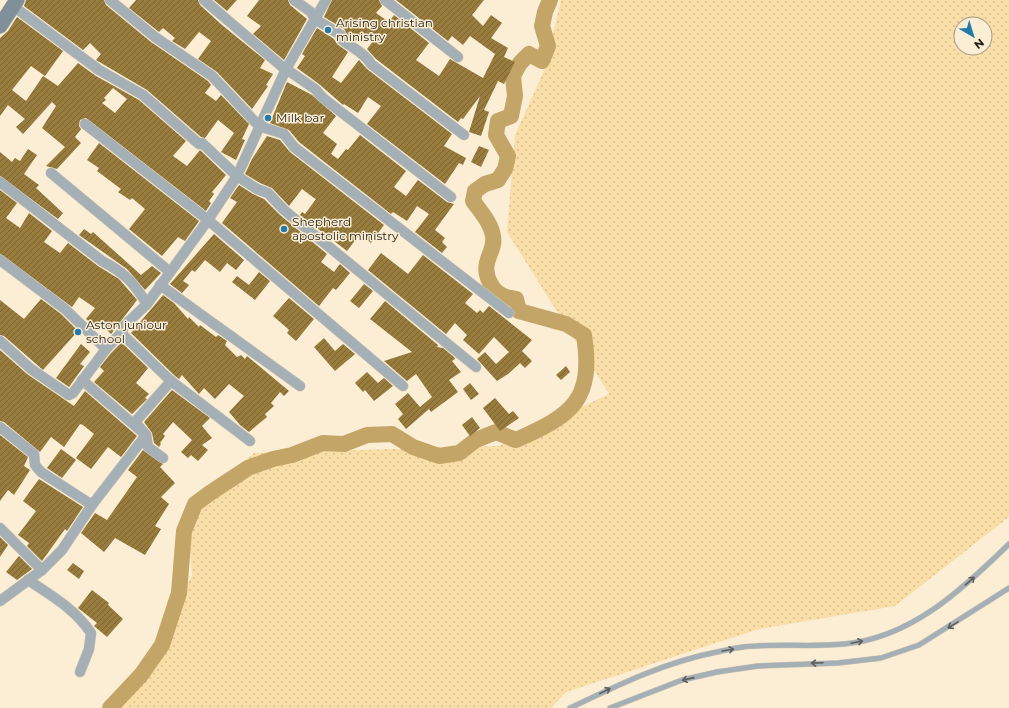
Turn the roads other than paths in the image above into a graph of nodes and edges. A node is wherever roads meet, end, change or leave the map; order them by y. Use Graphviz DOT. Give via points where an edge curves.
graph roads {
  1 [pos="110,0"];
  2 [pos="204,0"];
  3 [pos="294,0"];
  4 [pos="326,0"];
  5 [pos="385,0"];
  6 [pos="15,3"];
  7 [pos="315,19"];
  8 [pos="0,26"];
  9 [pos="458,57"];
  10 [pos="286,69"];
  11 [pos="85,124"];
  12 [pos="259,126"];
  13 [pos="464,135"];
  14 [pos="51,173"];
  15 [pos="237,176"];
  16 [pos="0,182"];
  17 [pos="451,197"];
  18 [pos="208,220"];
  19 [pos="0,260"];
  20 [pos="170,272"];
  21 [pos="160,286"];
  22 [pos="147,304"];
  23 [pos="509,313"];
  24 [pos="121,334"];
  25 [pos="0,342"];
  26 [pos="106,349"];
  27 [pos="476,367"];
  28 [pos="82,380"];
  29 [pos="171,381"];
  30 [pos="300,386"];
  31 [pos="403,386"];
  32 [pos="0,427"];
  33 [pos="146,435"];
  34 [pos="250,441"];
  35 [pos="163,458"];
  36 [pos="92,505"];
  37 [pos="0,528"];
  38 [pos="1009,544"];
  39 [pos="42,570"];
  40 [pos="28,580"];
  41 [pos="1009,588"];
  42 [pos="0,600"];
  43 [pos="80,672"];
  44 [pos="619,706"];
  45 [pos="570,708"];
  46 [pos="610,708"];
  1 -- 12 [label="street" via="155,37 212,76"];
  2 -- 10 [label="street"];
  3 -- 7 [label="street" via="311,12"];
  4 -- 7 [label="street"];
  5 -- 9 [label="street"];
  6 -- 8 [label="street"];
  6 -- 15 [label="street" via="99,70 142,95 200,144 202,143"];
  7 -- 10 [label="street"];
  7 -- 13 [label="street" via="341,35 341,39 367,57 371,64"];
  10 -- 12 [label="street"];
  10 -- 17 [label="street"];
  11 -- 18 [label="street"];
  12 -- 15 [label="street"];
  12 -- 23 [label="street" via="284,134 294,147"];
  14 -- 20 [label="street"];
  15 -- 18 [label="street"];
  15 -- 27 [label="street" via="268,193 284,210"];
  16 -- 22 [label="street" via="133,282"];
  18 -- 20 [label="street"];
  18 -- 31 [label="street"];
  19 -- 26 [label="street" via="65,309"];
  20 -- 21 [label="street"];
  21 -- 22 [label="street"];
  21 -- 30 [label="street"];
  22 -- 24 [label="street" via="125,325"];
  24 -- 26 [label="street"];
  24 -- 29 [label="street"];
  25 -- 28 [label="street" via="31,369 69,394 73,393"];
  26 -- 28 [label="street"];
  28 -- 33 [label="street"];
  29 -- 33 [label="street" via="135,422"];
  29 -- 34 [label="street"];
  32 -- 36 [label="street" via="34,454 35,465 41,472"];
  33 -- 35 [label="street" via="148,447"];
  33 -- 36 [label="street"];
  36 -- 39 [label="street" via="62,550"];
  37 -- 39 [label="street"];
  45 -- 38 [label="lane, one-way" via="632,678 676,662 716,652 756,646 846,644 878,637 912,623 950,598"];
  39 -- 40 [label="street"];
  40 -- 42 [label="street"];
  40 -- 43 [label="street" via="64,604 81,619 91,633"];
  41 -- 44 [label="lane, one-way" via="919,645 881,658 838,663 758,666 717,672 682,680"];
  44 -- 46 [label="lane"];
}
